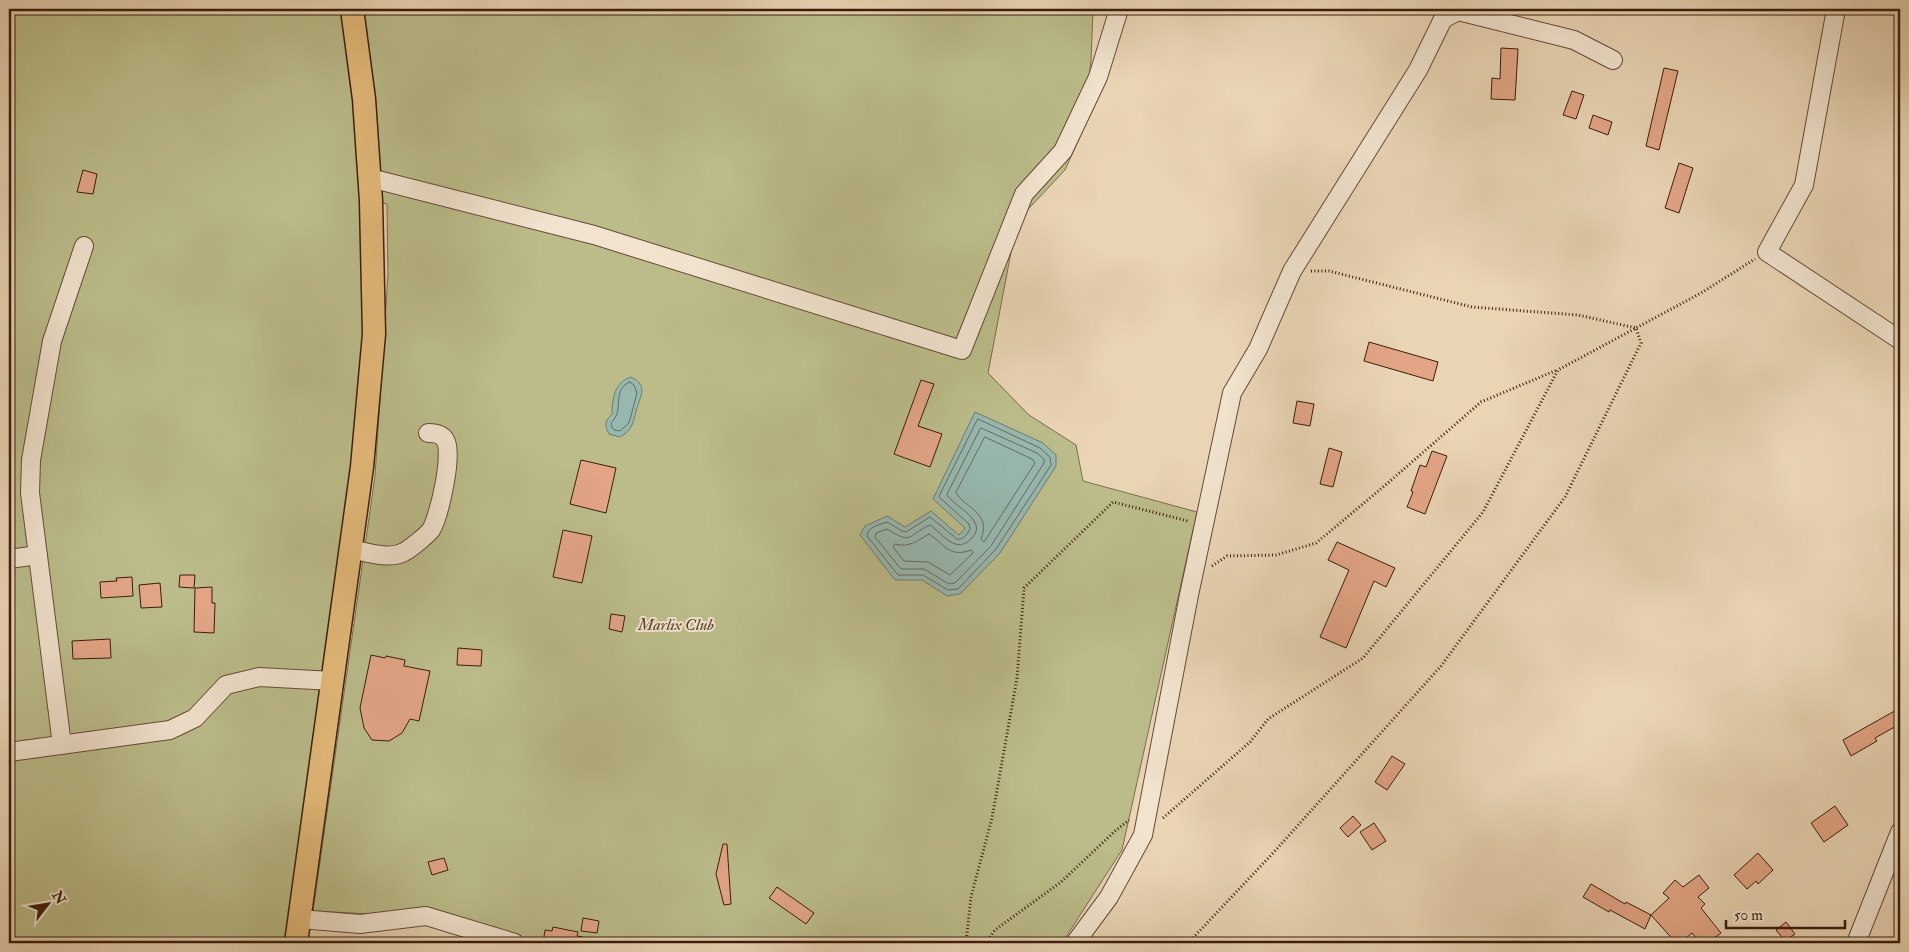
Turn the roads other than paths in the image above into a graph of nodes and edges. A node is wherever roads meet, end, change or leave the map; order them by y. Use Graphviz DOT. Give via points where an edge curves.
graph roads {
  1 [pos="352,9"];
  2 [pos="1119,9"];
  3 [pos="1836,9"];
  4 [pos="1612,60"];
  5 [pos="370,178"];
  6 [pos="84,246"];
  7 [pos="1900,340"];
  8 [pos="428,433"];
  9 [pos="351,549"];
  10 [pos="38,555"];
  11 [pos="9,559"];
  12 [pos="333,682"];
  13 [pos="62,745"];
  14 [pos="9,752"];
  15 [pos="1900,832"];
  16 [pos="300,919"];
  17 [pos="296,943"];
  18 [pos="515,943"];
  19 [pos="1075,943"];
  20 [pos="1856,943"];
  1 -- 5 [label="main road"];
  2 -- 5 [label="street" via="1098,77 1063,151 1024,194 962,350 594,236"];
  3 -- 7 [label="street" via="1804,185 1767,252"];
  4 -- 19 [label="street" via="1574,40 1458,11 1442,19 1418,70 1292,270 1258,349 1232,393 1143,835 1109,897"];
  5 -- 9 [label="main road" via="374,334"];
  6 -- 10 [label="street" via="52,341 30,460 30,493"];
  8 -- 9 [label="street" via="446,440 449,453 439,511 430,531 403,552 387,555"];
  9 -- 12 [label="main road"];
  10 -- 11 [label="street"];
  10 -- 13 [label="street"];
  12 -- 13 [label="street" via="259,677 226,686 195,718 170,730"];
  12 -- 16 [label="main road"];
  13 -- 14 [label="street"];
  15 -- 20 [label="street"];
  16 -- 17 [label="main road"];
  16 -- 18 [label="street" via="360,924 426,916"];
}
